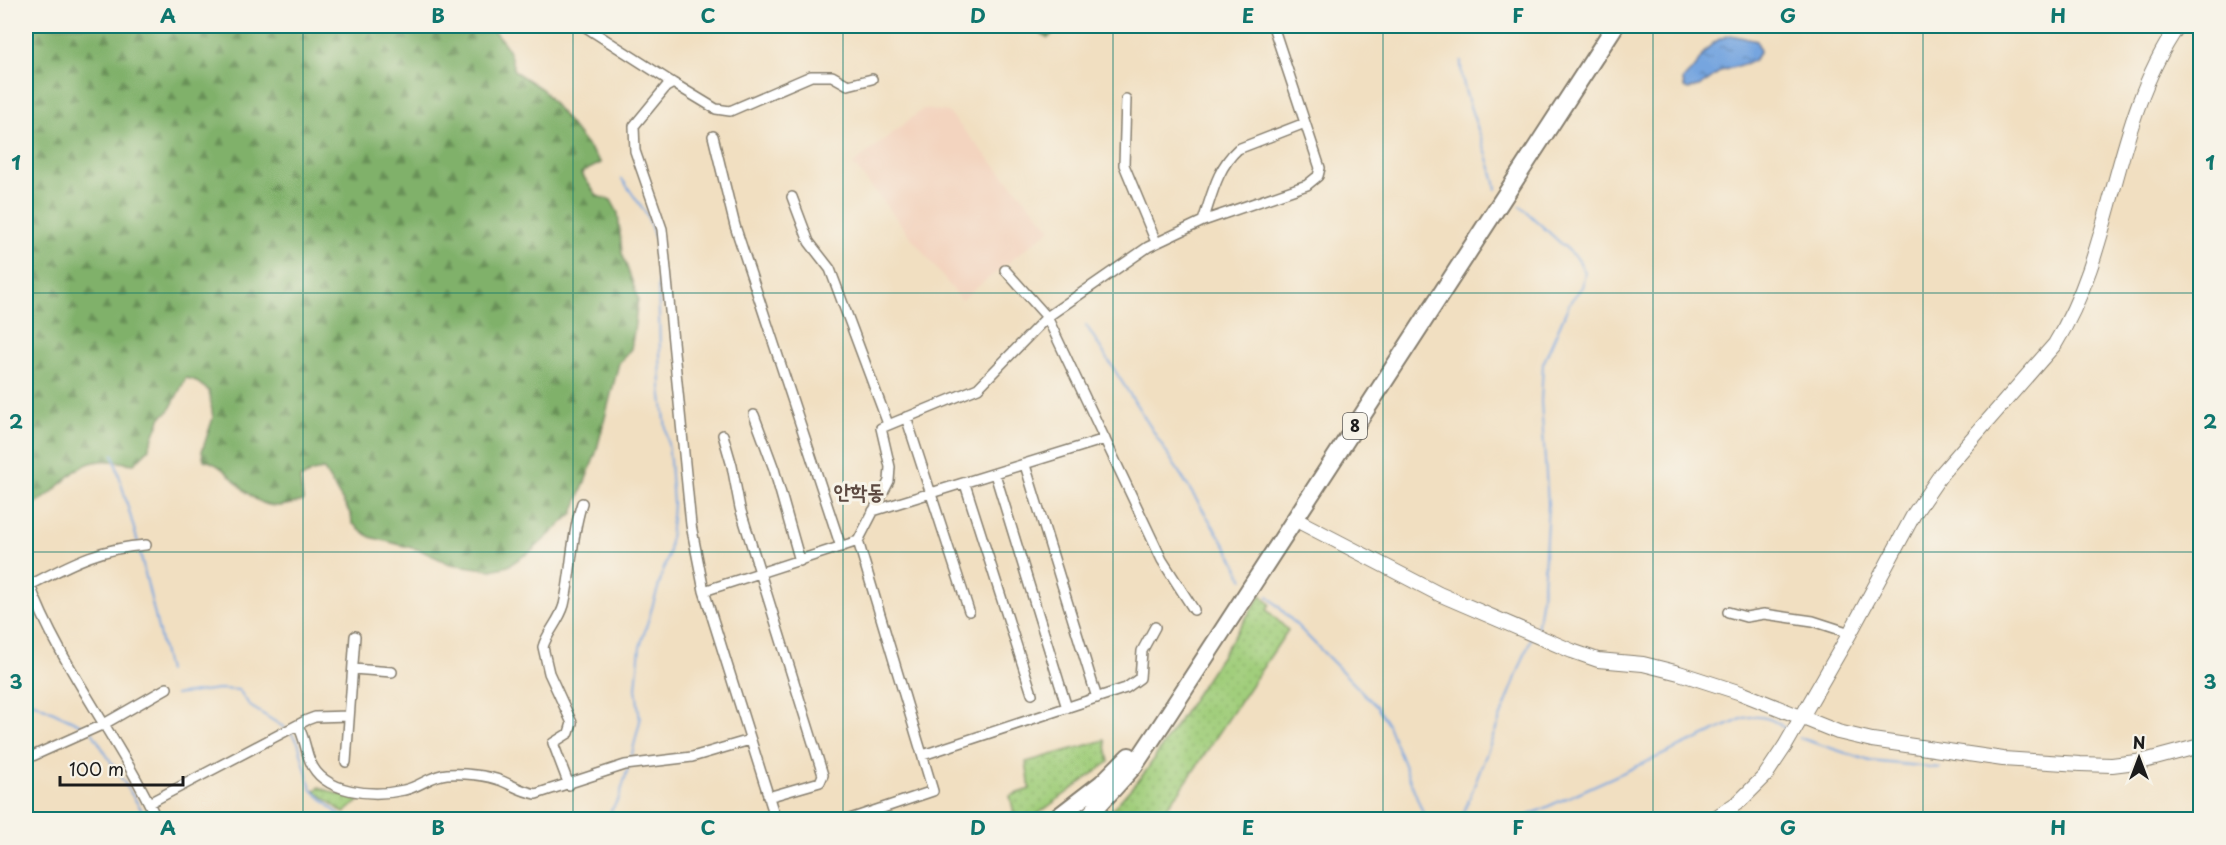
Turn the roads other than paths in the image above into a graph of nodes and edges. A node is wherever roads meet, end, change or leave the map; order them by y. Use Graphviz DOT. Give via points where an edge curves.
graph roads {
  1 [pos="584,26"];
  2 [pos="1273,26"];
  3 [pos="1614,26"];
  4 [pos="1624,26"];
  5 [pos="2178,26"];
  6 [pos="872,79"];
  7 [pos="673,83"];
  8 [pos="1126,99"];
  9 [pos="1305,123"];
  10 [pos="713,136"];
  11 [pos="792,196"];
  12 [pos="1203,221"];
  13 [pos="1156,242"];
  14 [pos="1005,270"];
  15 [pos="1047,317"];
  16 [pos="754,415"];
  17 [pos="906,417"];
  18 [pos="888,424"];
  19 [pos="723,435"];
  20 [pos="1105,439"];
  21 [pos="1025,465"];
  22 [pos="995,474"];
  23 [pos="965,484"];
  24 [pos="932,494"];
  25 [pos="582,503"];
  26 [pos="873,511"];
  27 [pos="1302,524"];
  28 [pos="858,541"];
  29 [pos="146,545"];
  30 [pos="841,547"];
  31 [pos="800,561"];
  32 [pos="760,573"];
  33 [pos="704,591"];
  34 [pos="1194,610"];
  35 [pos="969,611"];
  36 [pos="1728,612"];
  37 [pos="1155,627"];
  38 [pos="1850,633"];
  39 [pos="355,636"];
  40 [pos="352,669"];
  41 [pos="392,672"];
  42 [pos="166,688"];
  43 [pos="1032,694"];
  44 [pos="1096,698"];
  45 [pos="1067,708"];
  46 [pos="349,716"];
  47 [pos="1803,717"];
  48 [pos="104,724"];
  49 [pos="1162,724"];
  50 [pos="298,726"];
  51 [pos="750,740"];
  52 [pos="2200,746"];
  53 [pos="923,754"];
  54 [pos="26,759"];
  55 [pos="346,762"];
  56 [pos="570,785"];
  57 [pos="768,797"];
  58 [pos="149,802"];
  59 [pos="157,819"];
  60 [pos="776,819"];
  61 [pos="847,819"];
  62 [pos="1054,819"];
  63 [pos="1085,819"];
  64 [pos="1098,819"];
  65 [pos="1712,819"];
  1 -- 7 [label="street"];
  2 -- 9 [label="street"];
  3 -- 49 [label="highway, 8"];
  4 -- 27 [label="highway, 8"];
  5 -- 38 [label="street" via="2137,108 2084,287 2064,330 1931,488"];
  6 -- 7 [label="street" via="848,86 832,76 811,76 730,111 716,109"];
  7 -- 33 [label="street" via="643,113 632,136 662,229 691,525"];
  8 -- 13 [label="street" via="1124,165"];
  9 -- 12 [label="street" via="1238,149 1230,156 1219,173"];
  9 -- 12 [label="street" via="1320,168 1318,176 1307,185"];
  10 -- 30 [label="street" via="735,226"];
  11 -- 18 [label="street" via="809,242 830,269"];
  12 -- 13 [label="street"];
  13 -- 15 [label="street"];
  14 -- 15 [label="street"];
  15 -- 17 [label="street" via="978,388"];
  15 -- 20 [label="street"];
  16 -- 31 [label="street"];
  17 -- 18 [label="street"];
  17 -- 24 [label="street"];
  18 -- 26 [label="street" via="881,428 890,467 889,481"];
  19 -- 32 [label="street"];
  20 -- 21 [label="street"];
  20 -- 34 [label="street" via="1162,560"];
  21 -- 22 [label="street"];
  21 -- 44 [label="street"];
  22 -- 23 [label="street"];
  22 -- 45 [label="street"];
  23 -- 24 [label="street"];
  23 -- 43 [label="street"];
  24 -- 26 [label="street"];
  24 -- 35 [label="street"];
  25 -- 56 [label="street" via="563,609 543,647 549,673 572,723 569,733 553,743"];
  26 -- 28 [label="street"];
  27 -- 47 [label="street" via="1439,594 1572,651 1598,660 1643,664 1679,674"];
  27 -- 64 [label="highway, 8" via="1170,728 1113,805"];
  28 -- 30 [label="street"];
  28 -- 53 [label="street"];
  29 -- 48 [label="street" via="115,547 29,583"];
  30 -- 31 [label="street"];
  31 -- 32 [label="street"];
  32 -- 33 [label="street"];
  32 -- 57 [label="street" via="823,775 820,782"];
  33 -- 51 [label="street"];
  36 -- 38 [label="street" via="1746,617 1764,614 1812,621"];
  37 -- 44 [label="street" via="1142,651 1140,678 1126,688"];
  38 -- 47 [label="street"];
  39 -- 40 [label="street"];
  40 -- 41 [label="street"];
  40 -- 46 [label="street"];
  42 -- 48 [label="street"];
  44 -- 45 [label="street"];
  45 -- 53 [label="street"];
  46 -- 50 [label="street" via="315,717"];
  46 -- 55 [label="street"];
  47 -- 52 [label="street" via="1838,732 1872,740 2003,759 2112,765"];
  47 -- 65 [label="street" via="1764,776 1740,801"];
  48 -- 54 [label="street"];
  48 -- 58 [label="street"];
  49 -- 62 [label="highway" via="1102,783"];
  49 -- 63 [label="highway, 8" via="1134,766"];
  50 -- 56 [label="street" via="310,761 322,778 337,787 387,793 447,774 485,776 536,794"];
  50 -- 58 [label="street"];
  51 -- 56 [label="street" via="692,757 628,765"];
  51 -- 57 [label="street"];
  53 -- 61 [label="street" via="933,791"];
  57 -- 60 [label="street"];
  58 -- 59 [label="street"];
}
